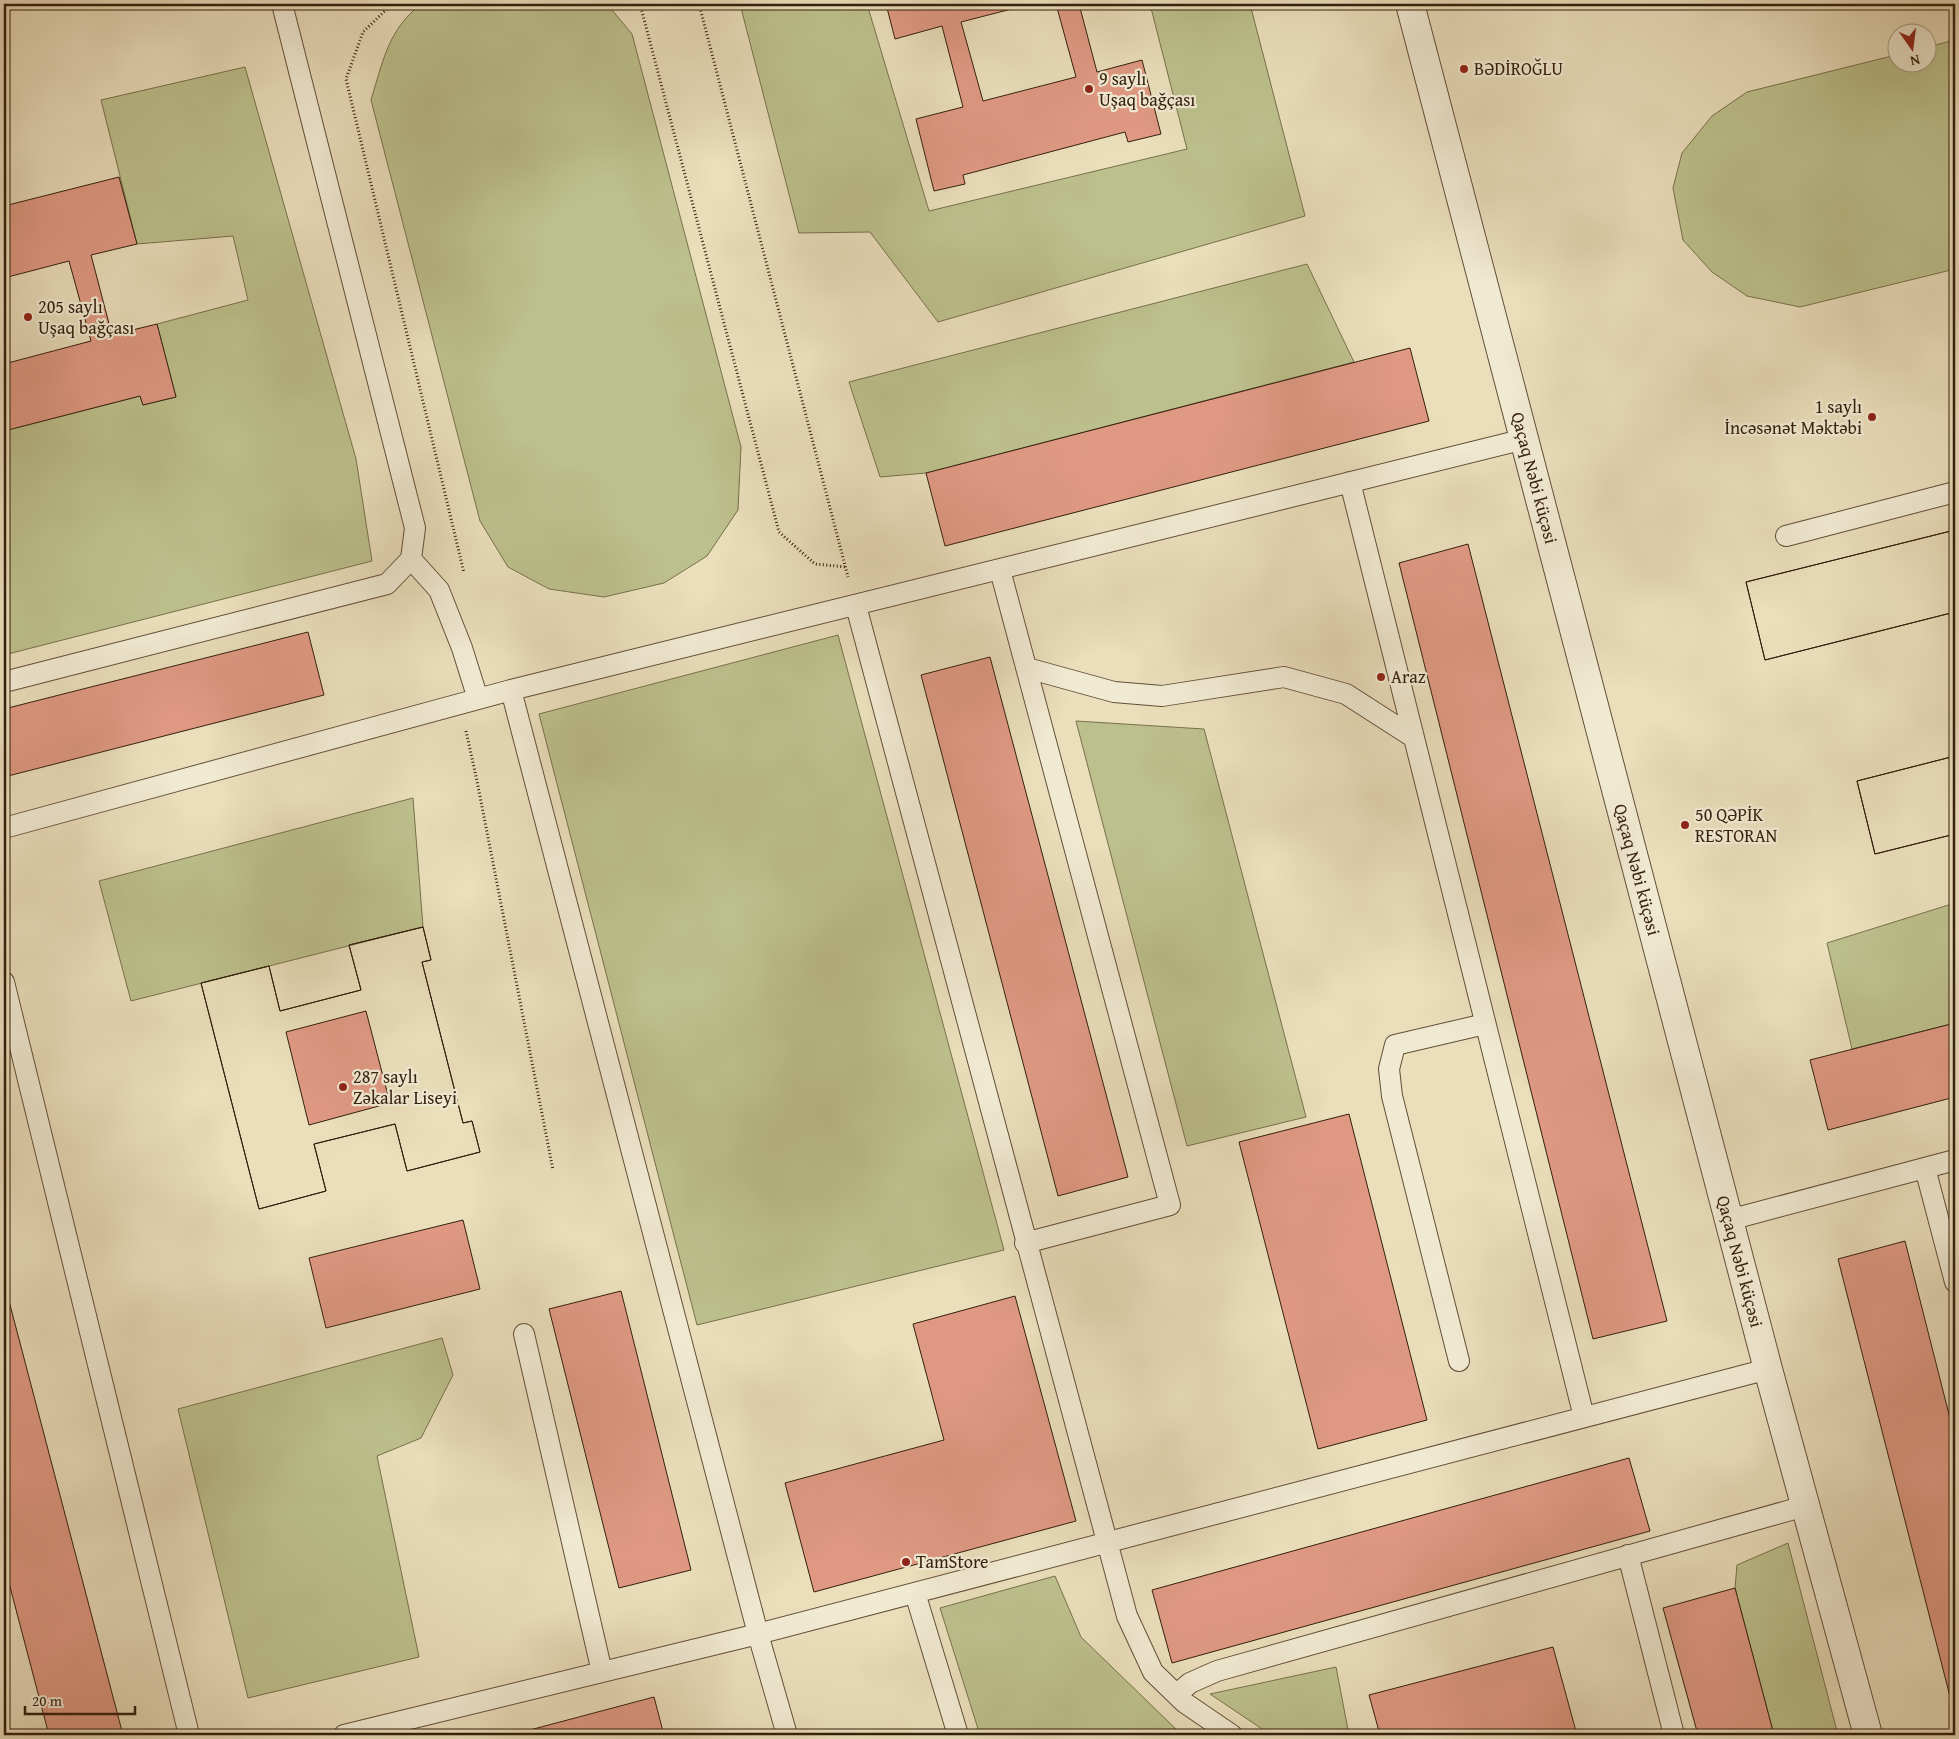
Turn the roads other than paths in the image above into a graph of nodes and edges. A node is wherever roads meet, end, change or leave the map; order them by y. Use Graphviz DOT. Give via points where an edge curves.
graph roads {
  1 [pos="282,4"];
  2 [pos="1410,4"];
  3 [pos="1525,439"];
  4 [pos="1350,482"];
  5 [pos="1955,492"];
  6 [pos="1786,536"];
  7 [pos="411,559"];
  8 [pos="1000,570"];
  9 [pos="856,606"];
  10 [pos="1027,668"];
  11 [pos="4,682"];
  12 [pos="510,690"];
  13 [pos="469,702"];
  14 [pos="1413,737"];
  15 [pos="4,828"];
  16 [pos="4,982"];
  17 [pos="1485,1024"];
  18 [pos="1955,1160"];
  19 [pos="1925,1168"];
  20 [pos="1729,1220"];
  21 [pos="1025,1243"];
  22 [pos="1955,1282"];
  23 [pos="524,1334"];
  24 [pos="1459,1361"];
  25 [pos="1768,1369"];
  26 [pos="1584,1417"];
  27 [pos="1805,1506"];
  28 [pos="1105,1543"];
  29 [pos="1628,1555"];
  30 [pos="915,1593"];
  31 [pos="758,1634"];
  32 [pos="602,1672"];
  33 [pos="1177,1694"];
  34 [pos="189,1735"];
  35 [pos="344,1735"];
  36 [pos="787,1735"];
  37 [pos="958,1735"];
  38 [pos="1232,1735"];
  39 [pos="1674,1735"];
  40 [pos="1868,1735"];
  1 -- 7 [label="lane" via="415,528"];
  2 -- 3 [label="street, Qaçaq Nəbi küçəsi"];
  3 -- 4 [label="lane"];
  3 -- 20 [label="street, Qaçaq Nəbi küçəsi"];
  4 -- 8 [label="lane"];
  4 -- 14 [label="lane"];
  5 -- 6 [label="lane"];
  7 -- 11 [label="lane" via="387,584"];
  7 -- 13 [label="lane" via="439,590 462,648"];
  8 -- 9 [label="lane"];
  8 -- 10 [label="lane"];
  9 -- 12 [label="lane"];
  9 -- 21 [label="lane"];
  10 -- 14 [label="lane" via="1114,692 1162,696 1284,677 1346,694"];
  10 -- 21 [label="lane" via="1170,1205"];
  12 -- 13 [label="lane"];
  12 -- 31 [label="lane"];
  13 -- 15 [label="lane"];
  14 -- 17 [label="lane"];
  16 -- 34 [label="lane"];
  17 -- 24 [label="lane" via="1395,1045 1389,1069 1392,1096"];
  17 -- 26 [label="lane"];
  18 -- 19 [label="lane"];
  19 -- 20 [label="lane"];
  19 -- 22 [label="lane"];
  20 -- 25 [label="street, Qaçaq Nəbi küçəsi"];
  21 -- 28 [label="lane"];
  23 -- 32 [label="lane"];
  25 -- 26 [label="lane"];
  25 -- 27 [label="street, Qaçaq Nəbi küçəsi"];
  26 -- 28 [label="lane"];
  27 -- 29 [label="lane"];
  27 -- 40 [label="street, Qaçaq Nəbi küçəsi"];
  28 -- 30 [label="lane"];
  28 -- 33 [label="lane" via="1127,1616 1154,1672"];
  29 -- 33 [label="lane" via="1217,1671 1190,1683"];
  29 -- 39 [label="lane"];
  30 -- 31 [label="lane"];
  30 -- 37 [label="lane"];
  31 -- 32 [label="lane"];
  31 -- 36 [label="lane"];
  32 -- 35 [label="lane"];
  33 -- 38 [label="lane"];
}
